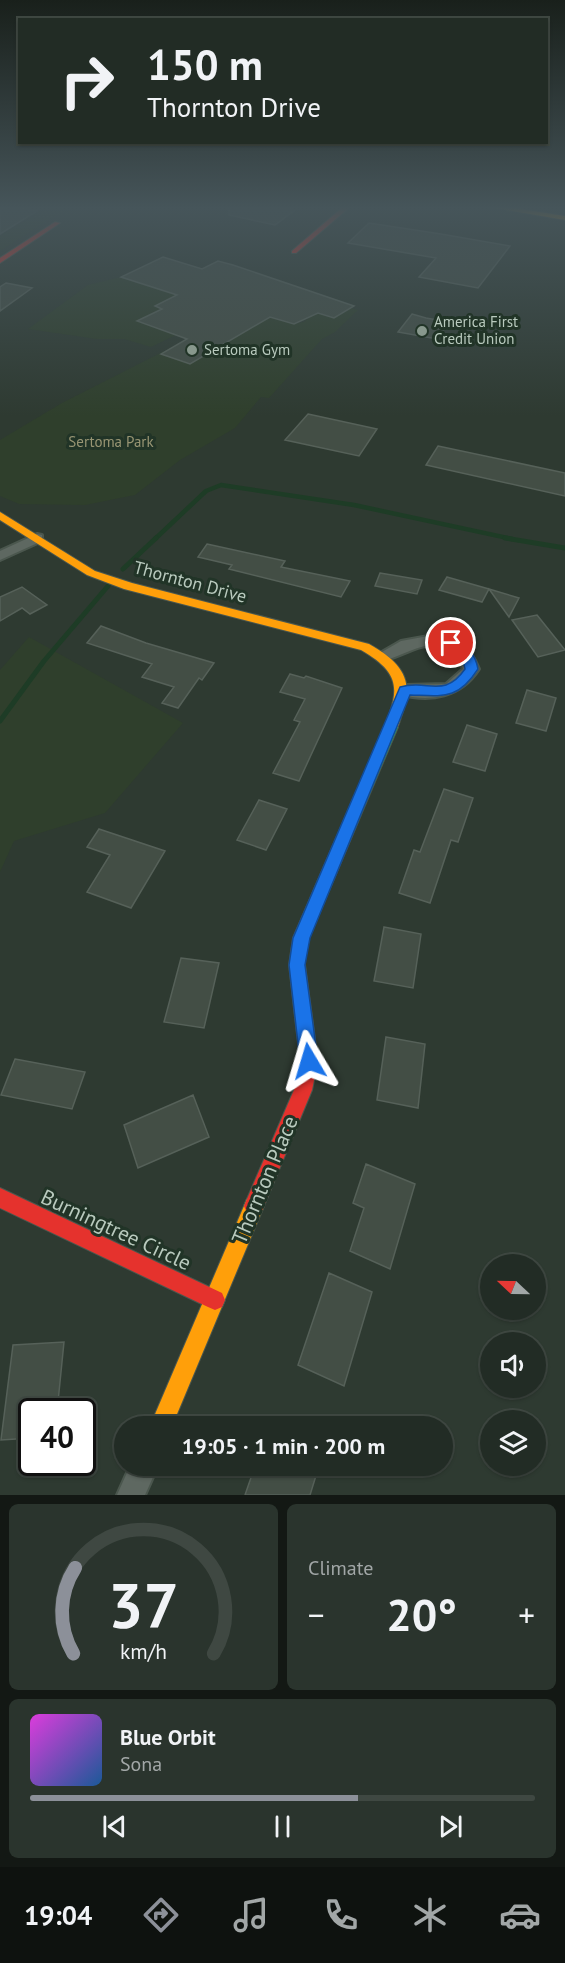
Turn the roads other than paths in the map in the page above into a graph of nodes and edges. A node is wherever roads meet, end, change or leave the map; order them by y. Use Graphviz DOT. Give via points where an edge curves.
graph roads {
  1 [pos="0,515"];
  2 [pos="37,538"];
  3 [pos="0,556"];
  4 [pos="383,656"];
  5 [pos="405,690"];
  6 [pos="0,1198"];
  7 [pos="215,1300"];
  8 [pos="165,1416"];
  9 [pos="140,1476"];
  10 [pos="131,1495"];
  1 -- 2 [label="street, Thornton Drive"];
  2 -- 3 [label="street"];
  2 -- 4 [label="street, Thornton Drive" via="92,573 128,586 364,647"];
  4 -- 5 [label="street"];
  4 -- 5 [label="street" via="397,647 435,639 462,649 470,658 471,669 460,685 443,691"];
  5 -- 7 [label="street, Thornton Place" via="302,938 297,965 309,1061 303,1090"];
  6 -- 7 [label="street, Burningtree Circle"];
  7 -- 8 [label="street, Thornton Place"];
  9 -- 10 [label="street"];
}
